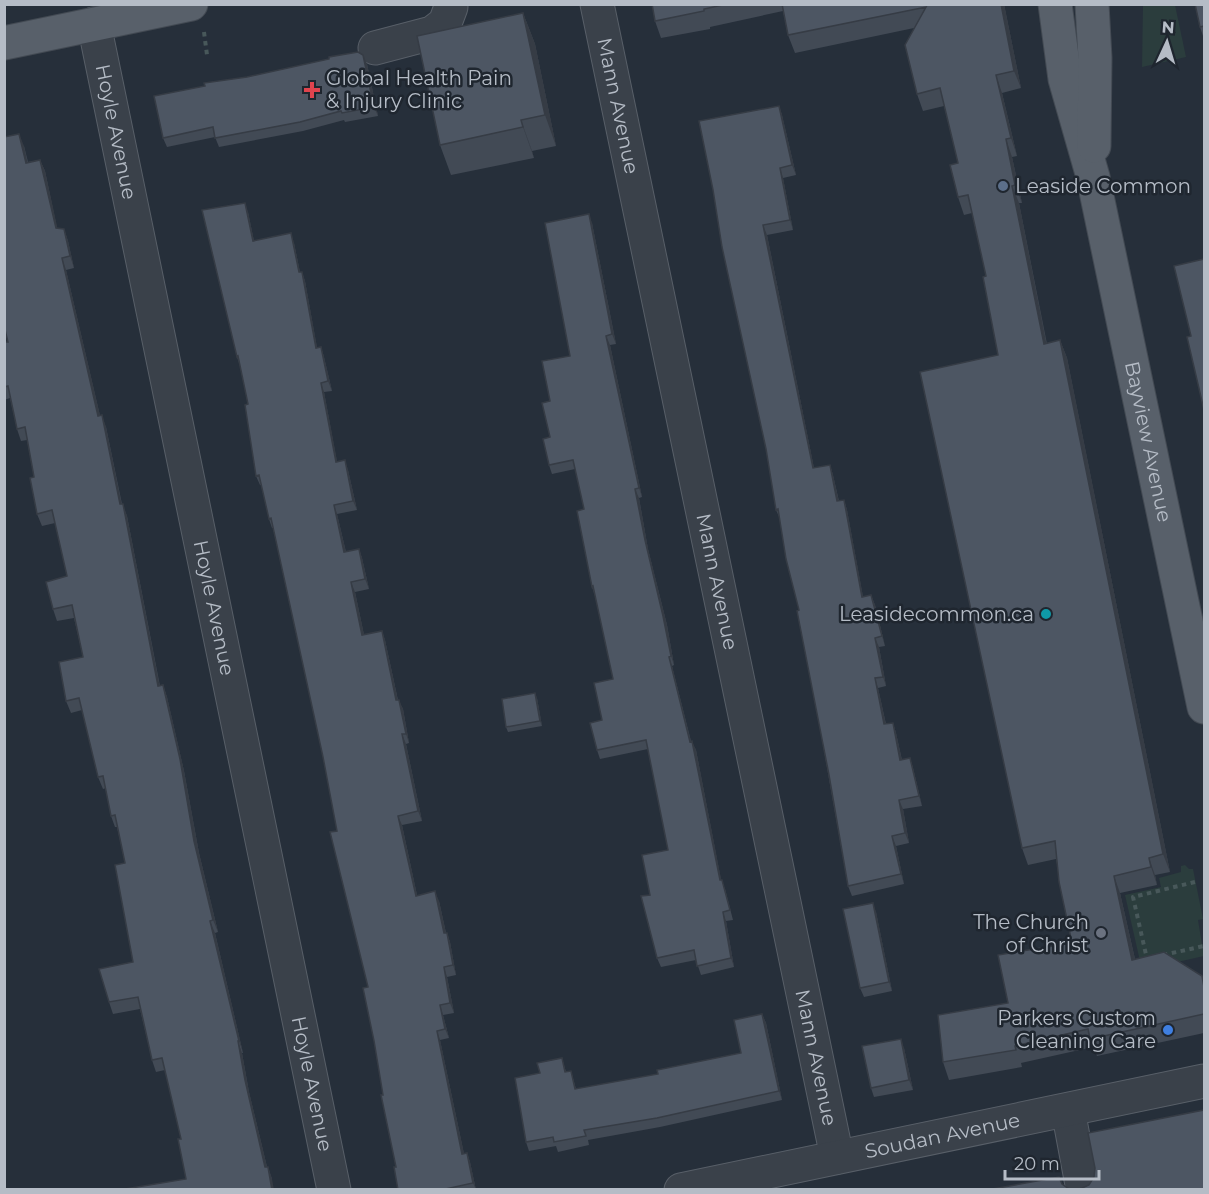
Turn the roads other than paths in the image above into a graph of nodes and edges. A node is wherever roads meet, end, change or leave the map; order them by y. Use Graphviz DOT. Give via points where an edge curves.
graph roads {
  1 [pos="192,4"];
  2 [pos="597,4"];
  3 [pos="1055,4"];
  4 [pos="1092,4"];
  5 [pos="451,7"];
  6 [pos="94,24"];
  7 [pos="4,43"];
  8 [pos="375,48"];
  9 [pos="1093,177"];
  10 [pos="1204,707"];
  11 [pos="1204,1081"];
  12 [pos="1068,1110"];
  13 [pos="837,1157"];
  14 [pos="334,1190"];
  15 [pos="681,1190"];
  16 [pos="1083,1190"];
  1 -- 6 [label="main road"];
  2 -- 13 [label="street, Mann Avenue"];
  3 -- 9 [label="main road, Bayview Avenue" via="1065,79"];
  4 -- 9 [label="main road, Bayview Avenue"];
  5 -- 8 [label="street" via="445,23 432,33"];
  6 -- 7 [label="main road"];
  6 -- 14 [label="street, Hoyle Avenue"];
  9 -- 10 [label="main road, Bayview Avenue"];
  11 -- 12 [label="street, Soudan Avenue"];
  12 -- 13 [label="street, Soudan Avenue"];
  12 -- 16 [label="street"];
  13 -- 15 [label="street, Soudan Avenue"];
}
